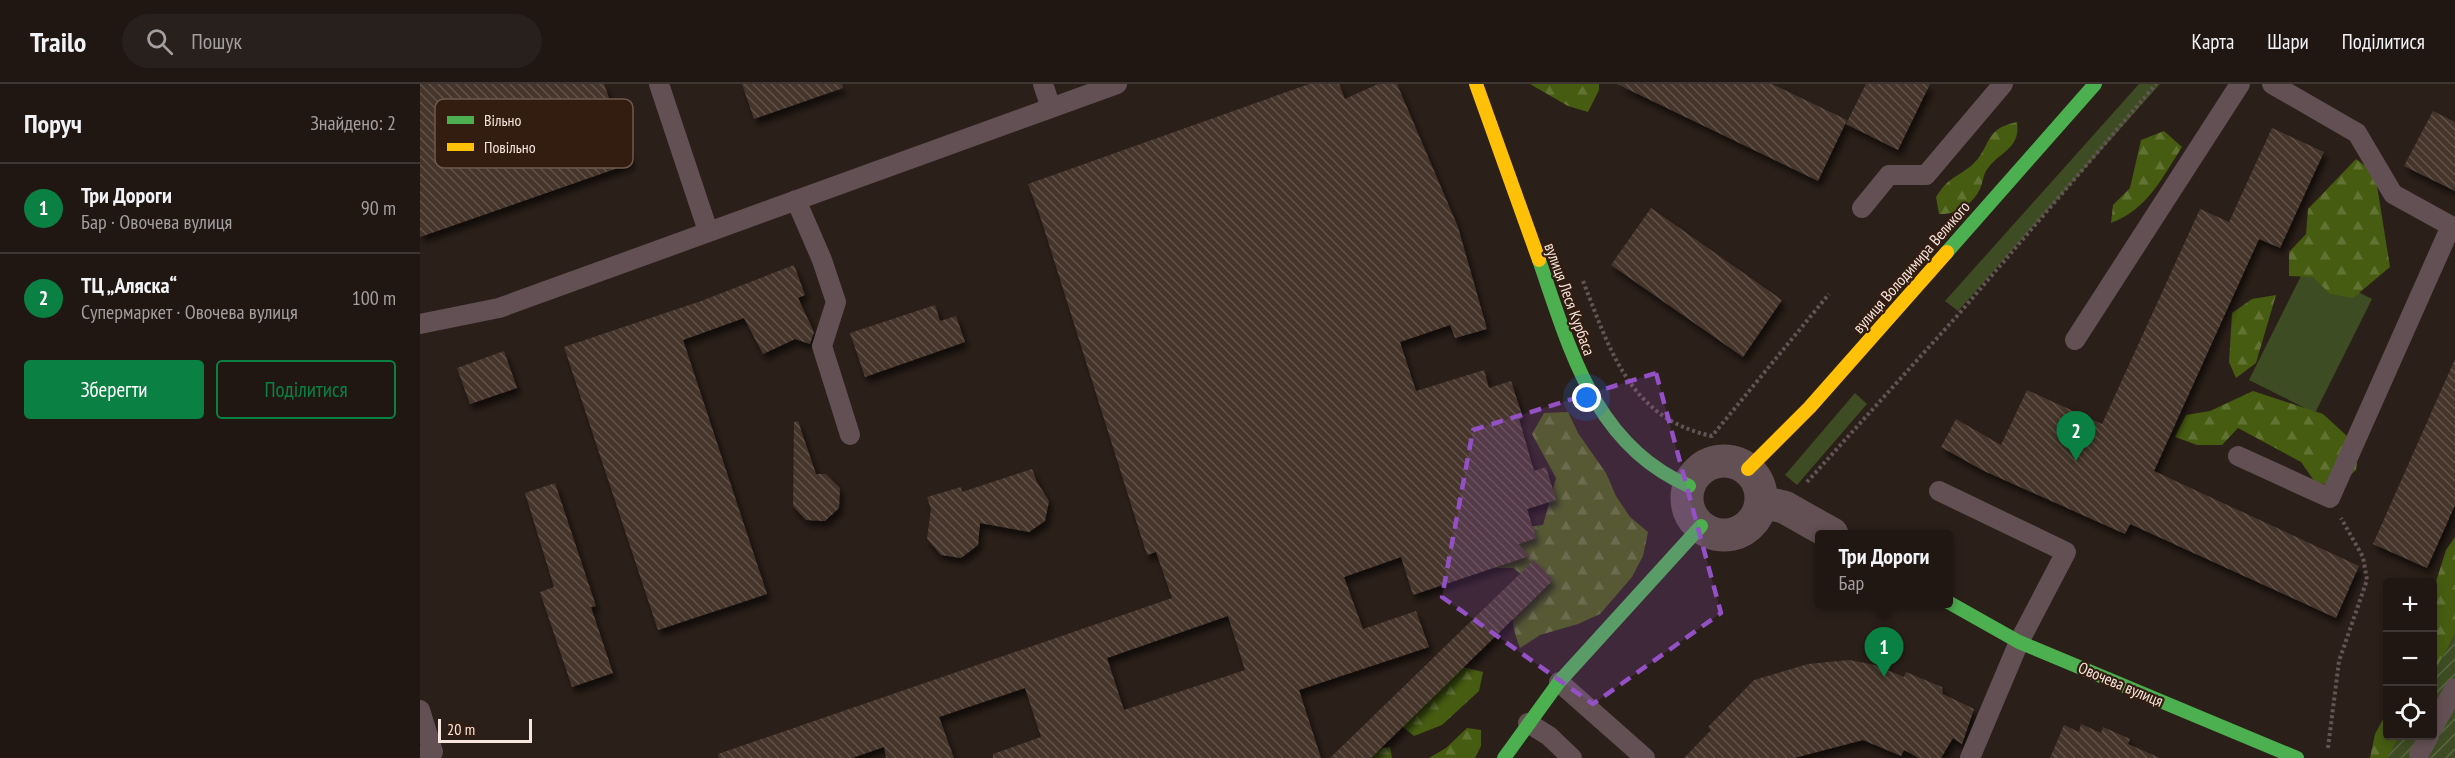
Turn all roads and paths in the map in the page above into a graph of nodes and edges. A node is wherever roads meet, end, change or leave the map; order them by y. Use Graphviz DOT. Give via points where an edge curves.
graph roads {
  1 [pos="659,84"];
  2 [pos="1043,84"];
  3 [pos="1117,84"];
  4 [pos="1476,84"];
  5 [pos="2003,84"];
  6 [pos="2095,84"];
  7 [pos="2156,84"];
  8 [pos="2240,84"];
  9 [pos="2272,84"];
  10 [pos="1051,108"];
  11 [pos="796,200"];
  12 [pos="1862,208"];
  13 [pos="2453,226"];
  14 [pos="708,231"];
  15 [pos="1582,278"];
  16 [pos="1829,294"];
  17 [pos="420,324"];
  18 [pos="2075,340"];
  19 [pos="850,435"];
  20 [pos="2238,456"];
  21 [pos="1748,469"];
  22 [pos="1689,486"];
  23 [pos="1940,491"];
  24 [pos="2330,498"];
  25 [pos="1772,505"];
  26 [pos="1701,526"];
  27 [pos="1824,530"];
  28 [pos="1953,605"];
  29 [pos="2019,642"];
  30 [pos="1559,682"];
  31 [pos="2455,688"];
  32 [pos="420,710"];
  33 [pos="2437,722"];
  34 [pos="1528,723"];
  35 [pos="2426,740"];
  36 [pos="2419,754"];
  37 [pos="420,756"];
  38 [pos="1504,758"];
  39 [pos="1572,758"];
  40 [pos="1646,758"];
  41 [pos="1970,758"];
  42 [pos="2297,758"];
  43 [pos="2327,758"];
  1 -- 14 [label="lane"];
  2 -- 10 [label="lane"];
  3 -- 10 [label="lane"];
  4 -- 22 [label="street, вулиця Леся Курбаса" via="1578,371 1624,441 1651,468"];
  5 -- 12 [label="lane" via="1926,175 1889,175"];
  6 -- 21 [label="street, вулиця Володимира Великого" via="1809,407"];
  7 -- 25 [label="path" via="1957,316"];
  8 -- 18 [label="lane"];
  9 -- 13 [label="lane" via="2357,133 2393,194"];
  10 -- 11 [label="lane"];
  11 -- 14 [label="lane"];
  11 -- 19 [label="lane" via="836,302 822,346"];
  13 -- 24 [label="lane"];
  14 -- 17 [label="lane" via="499,308"];
  15 -- 16 [label="path" via="1625,378 1641,399 1672,423 1712,436"];
  20 -- 24 [label="lane"];
  21 -- 22 [label="street" via="1735,462 1714,462 1696,473"];
  21 -- 25 [label="street" via="1761,494"];
  22 -- 26 [label="street" via="1687,501 1691,515"];
  23 -- 29 [label="lane" via="2066,552"];
  24 -- 43 [label="path" via="2363,557 2367,580 2339,661"];
  25 -- 26 [label="street" via="1742,530 1728,535"];
  25 -- 27 [label="street"];
  26 -- 30 [label="street"];
  28 -- 29 [label="street, Овочева вулиця"];
  29 -- 41 [label="lane"];
  29 -- 42 [label="street, Овочева вулиця"];
  30 -- 34 [label="street"];
  30 -- 40 [label="lane"];
  31 -- 33 [label="lane"];
  32 -- 37 [label="lane" via="433,752"];
  34 -- 38 [label="street"];
  34 -- 39 [label="lane"];
  35 -- 36 [label="lane"];
}
